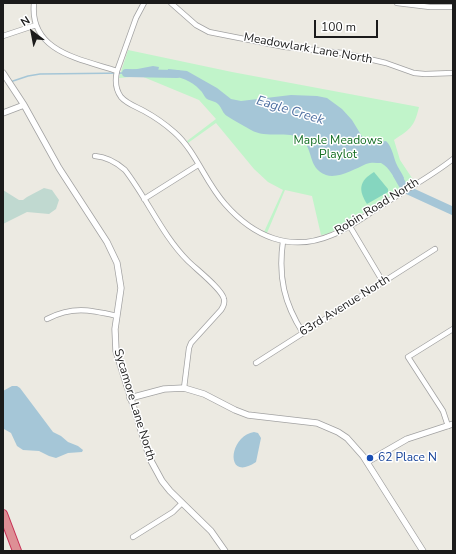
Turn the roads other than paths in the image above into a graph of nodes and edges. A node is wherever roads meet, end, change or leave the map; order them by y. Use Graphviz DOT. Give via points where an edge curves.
graph roads {
  1 [pos="34,3"];
  2 [pos="144,3"];
  3 [pos="171,3"];
  4 [pos="397,3"];
  5 [pos="453,7"];
  6 [pos="36,25"];
  7 [pos="3,36"];
  8 [pos="117,71"];
  9 [pos="3,73"];
  10 [pos="453,73"];
  11 [pos="24,105"];
  12 [pos="3,113"];
  13 [pos="94,156"];
  14 [pos="453,159"];
  15 [pos="198,165"];
  16 [pos="144,199"];
  17 [pos="349,225"];
  18 [pos="283,242"];
  19 [pos="435,249"];
  20 [pos="383,282"];
  21 [pos="117,316"];
  22 [pos="47,319"];
  23 [pos="453,329"];
  24 [pos="303,333"];
  25 [pos="256,363"];
  26 [pos="184,388"];
  27 [pos="130,398"];
  28 [pos="450,425"];
  29 [pos="367,462"];
  30 [pos="182,504"];
  31 [pos="3,514"];
  32 [pos="133,537"];
  33 [pos="19,551"];
  34 [pos="225,551"];
  35 [pos="423,551"];
  1 -- 6 [label="street"];
  2 -- 8 [label="street, Robin Road North"];
  3 -- 10 [label="street, Meadowlark Lane North" via="196,25 209,32 285,47 343,54 420,74"];
  4 -- 5 [label="street"];
  6 -- 7 [label="street"];
  6 -- 8 [label="street" via="41,36 54,48"];
  8 -- 15 [label="street, Robin Road North" via="116,86 120,96 176,133"];
  9 -- 11 [label="street, Sycamore Lane North"];
  11 -- 12 [label="street"];
  11 -- 21 [label="street, Sycamore Lane North" via="114,256 120,281"];
  13 -- 16 [label="street" via="106,157 118,164 131,178"];
  14 -- 17 [label="street, Robin Road North"];
  15 -- 16 [label="street"];
  15 -- 18 [label="street, Robin Road North" via="219,197 239,218 252,229"];
  16 -- 26 [label="street" via="178,250 224,298 221,310 191,343"];
  17 -- 18 [label="street, Robin Road North" via="334,235 311,242"];
  17 -- 20 [label="street"];
  18 -- 24 [label="street" via="283,288 292,314"];
  19 -- 20 [label="street, 63rd Avenue North"];
  20 -- 24 [label="street, 63rd Avenue North"];
  21 -- 22 [label="street" via="78,310"];
  21 -- 27 [label="street, Sycamore Lane North" via="116,351"];
  23 -- 28 [label="street" via="408,357"];
  24 -- 25 [label="street, 63rd Avenue North"];
  26 -- 27 [label="street" via="164,389"];
  26 -- 29 [label="street" via="204,394 248,415 319,424 347,438"];
  27 -- 30 [label="street, Sycamore Lane North" via="150,459 162,481"];
  28 -- 29 [label="street" via="407,439"];
  29 -- 35 [label="street"];
  30 -- 32 [label="street"];
  30 -- 34 [label="street, Sycamore Lane North" via="211,531"];
  31 -- 33 [label="highway"];
}
